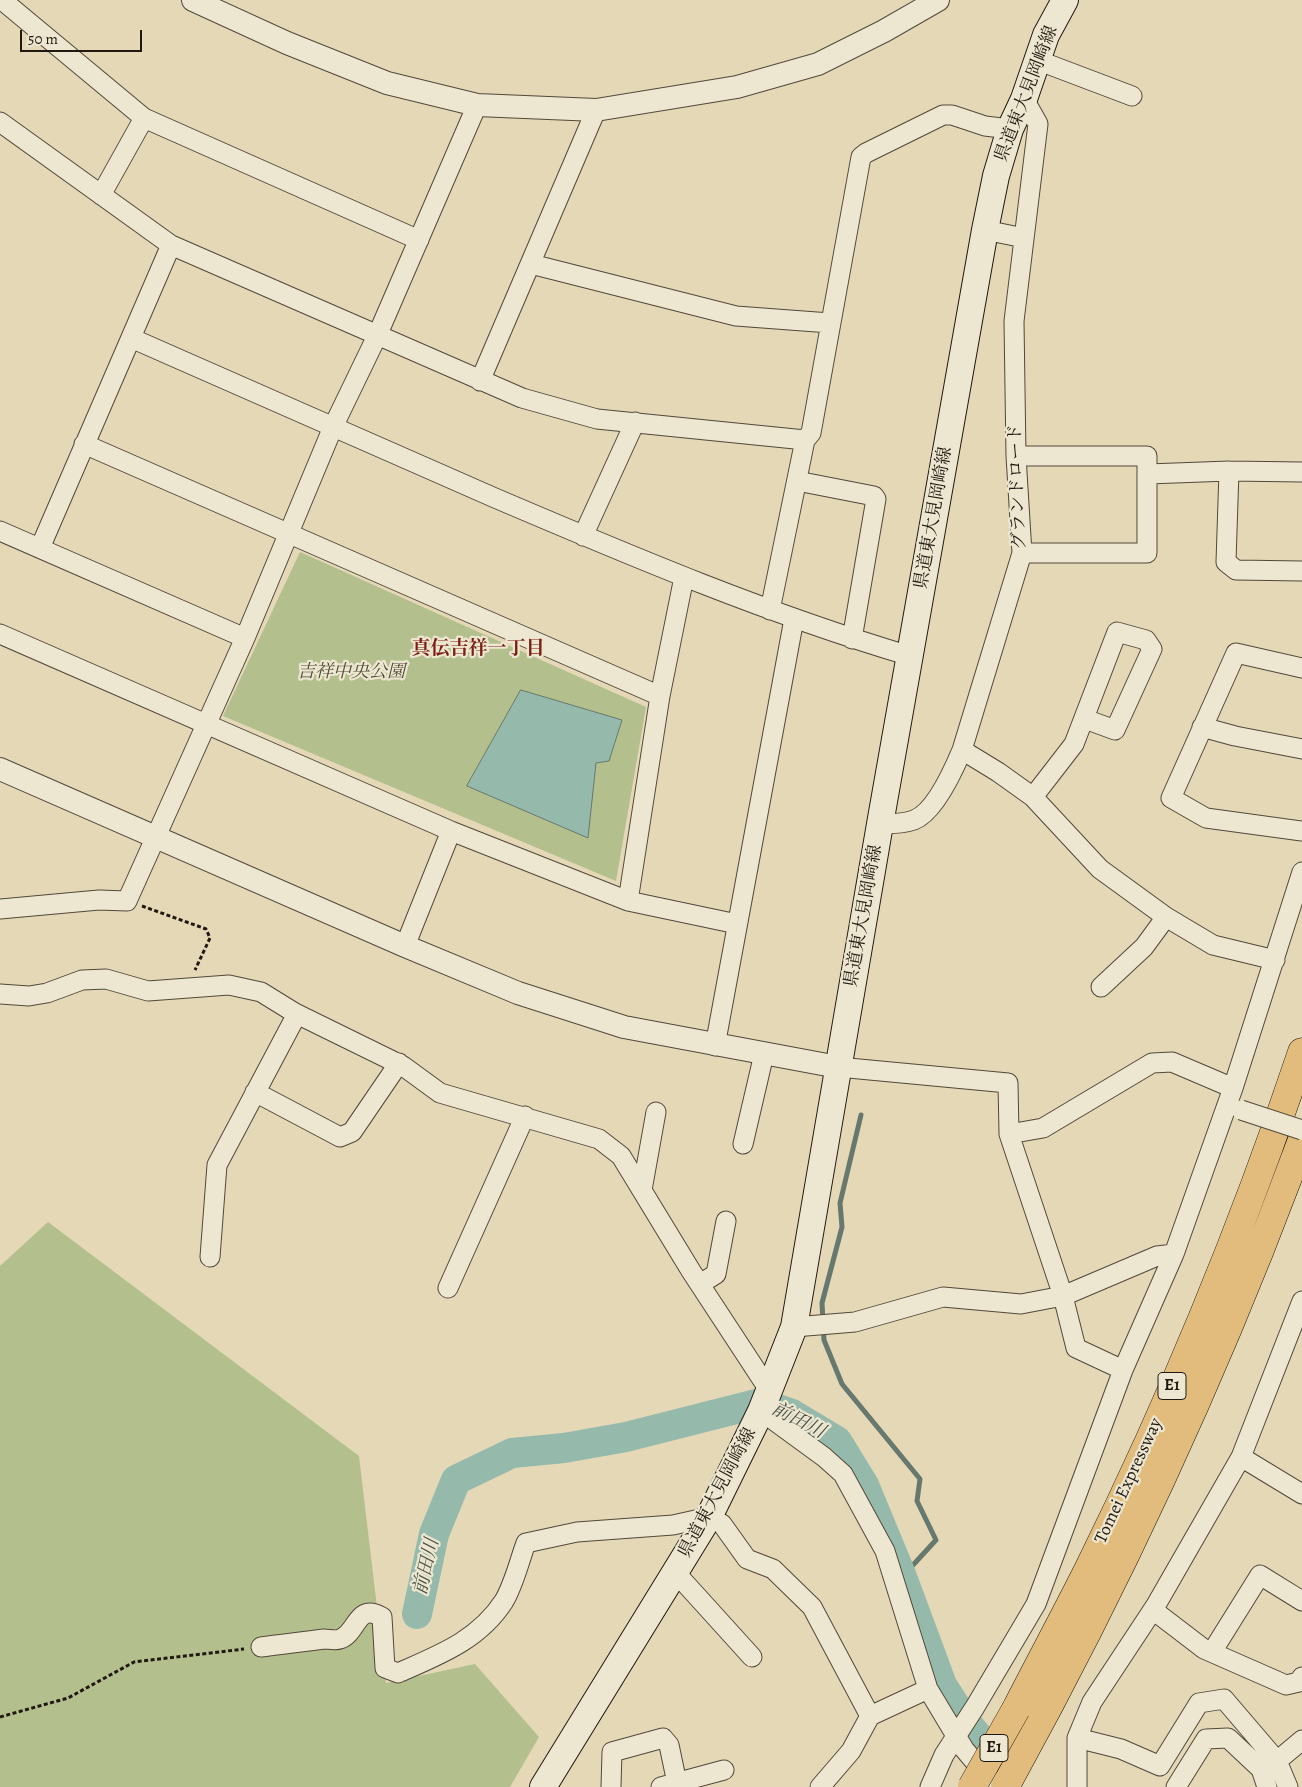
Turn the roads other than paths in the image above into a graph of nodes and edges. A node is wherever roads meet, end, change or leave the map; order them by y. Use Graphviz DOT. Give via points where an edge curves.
graph roads {
  1 [pos="2,0"];
  2 [pos="193,0"];
  3 [pos="938,0"];
  4 [pos="1065,0"];
  5 [pos="1037,60"];
  6 [pos="1132,96"];
  7 [pos="1024,99"];
  8 [pos="476,106"];
  9 [pos="596,110"];
  10 [pos="144,118"];
  11 [pos="0,122"];
  12 [pos="1010,129"];
  13 [pos="101,195"];
  14 [pos="985,230"];
  15 [pos="1024,238"];
  16 [pos="419,240"];
  17 [pos="171,245"];
  18 [pos="531,264"];
  19 [pos="830,323"];
  20 [pos="376,336"];
  21 [pos="130,338"];
  22 [pos="480,381"];
  23 [pos="635,422"];
  24 [pos="333,427"];
  25 [pos="805,440"];
  26 [pos="84,444"];
  27 [pos="1016,456"];
  28 [pos="1229,471"];
  29 [pos="1302,472"];
  30 [pos="1148,474"];
  31 [pos="797,481"];
  32 [pos="0,531"];
  33 [pos="288,532"];
  34 [pos="583,536"];
  35 [pos="40,548"];
  36 [pos="1022,553"];
  37 [pos="1302,571"];
  38 [pos="684,577"];
  39 [pos="770,610"];
  40 [pos="794,619"];
  41 [pos="0,634"];
  42 [pos="245,638"];
  43 [pos="852,639"];
  44 [pos="910,656"];
  45 [pos="1302,668"];
  46 [pos="660,696"];
  47 [pos="1085,720"];
  48 [pos="205,726"];
  49 [pos="1202,726"];
  50 [pos="1302,748"];
  51 [pos="962,750"];
  52 [pos="0,769"];
  53 [pos="1033,798"];
  54 [pos="880,824"];
  55 [pos="1302,831"];
  56 [pos="451,832"];
  57 [pos="156,836"];
  58 [pos="1302,872"];
  59 [pos="628,901"];
  60 [pos="0,909"];
  61 [pos="1166,917"];
  62 [pos="737,924"];
  63 [pos="405,946"];
  64 [pos="1275,960"];
  65 [pos="1101,987"];
  66 [pos="0,994"];
  67 [pos="297,1014"];
  68 [pos="715,1046"];
  69 [pos="1302,1052"];
  70 [pos="764,1054"];
  71 [pos="399,1064"];
  72 [pos="838,1067"];
  73 [pos="255,1092"];
  74 [pos="1234,1100"];
  75 [pos="656,1112"];
  76 [pos="525,1116"];
  77 [pos="1302,1130"];
  78 [pos="1009,1134"];
  79 [pos="1302,1140"];
  80 [pos="743,1144"];
  81 [pos="642,1190"];
  82 [pos="726,1221"];
  83 [pos="1174,1254"];
  84 [pos="210,1257"];
  85 [pos="700,1284"];
  86 [pos="448,1288"];
  87 [pos="1063,1296"];
  88 [pos="1302,1300"];
  89 [pos="794,1328"];
  90 [pos="1123,1370"];
  91 [pos="765,1401"];
  92 [pos="1241,1457"];
  93 [pos="1302,1494"];
  94 [pos="709,1517"];
  95 [pos="675,1572"];
  96 [pos="1302,1602"];
  97 [pos="1153,1610"];
  98 [pos="261,1647"];
  99 [pos="1212,1652"];
  100 [pos="752,1656"];
  101 [pos="1302,1677"];
  102 [pos="928,1689"];
  103 [pos="870,1716"];
  104 [pos="956,1735"];
  105 [pos="1077,1738"];
  106 [pos="1302,1740"];
  107 [pos="1277,1761"];
  108 [pos="724,1770"];
  109 [pos="549,1785"];
  110 [pos="669,1785"];
  111 [pos="611,1787"];
  112 [pos="820,1787"];
  113 [pos="930,1787"];
  114 [pos="972,1787"];
  115 [pos="996,1787"];
  116 [pos="1005,1787"];
  117 [pos="1077,1787"];
  118 [pos="1176,1787"];
  119 [pos="1267,1787"];
  120 [pos="1288,1787"];
  1 -- 10 [label="street"];
  2 -- 8 [label="street" via="287,43 387,83"];
  3 -- 9 [label="street" via="818,64 737,87"];
  4 -- 5 [label="main road, 県道東大見岡崎線"];
  5 -- 6 [label="street"];
  5 -- 7 [label="main road, 県道東大見岡崎線"];
  7 -- 12 [label="main road, 県道東大見岡崎線"];
  7 -- 15 [label="street, グランドロード" via="1038,124"];
  8 -- 9 [label="street"];
  8 -- 16 [label="street"];
  9 -- 18 [label="street"];
  10 -- 13 [label="street"];
  10 -- 16 [label="street"];
  11 -- 13 [label="street"];
  12 -- 14 [label="main road, 県道東大見岡崎線"];
  12 -- 19 [label="street" via="943,115 861,157"];
  13 -- 17 [label="street"];
  14 -- 15 [label="street"];
  14 -- 44 [label="main road, 県道東大見岡崎線"];
  15 -- 27 [label="street, グランドロード" via="1014,321"];
  16 -- 20 [label="street"];
  17 -- 20 [label="street"];
  17 -- 21 [label="street"];
  18 -- 19 [label="street" via="736,316"];
  18 -- 22 [label="street"];
  19 -- 25 [label="street" via="811,433"];
  20 -- 22 [label="street"];
  20 -- 24 [label="street"];
  21 -- 24 [label="street"];
  21 -- 26 [label="street"];
  22 -- 23 [label="street" via="522,398 597,419"];
  23 -- 25 [label="street"];
  23 -- 34 [label="street"];
  24 -- 33 [label="street"];
  24 -- 34 [label="street"];
  25 -- 31 [label="street"];
  26 -- 33 [label="street"];
  26 -- 35 [label="street"];
  27 -- 30 [label="street" via="1146,456"];
  27 -- 36 [label="street, グランドロード"];
  28 -- 29 [label="street"];
  28 -- 30 [label="street"];
  28 -- 37 [label="street" via="1226,562 1236,570"];
  30 -- 36 [label="street" via="1147,553"];
  31 -- 39 [label="street"];
  31 -- 43 [label="street" via="876,499"];
  32 -- 35 [label="street"];
  33 -- 42 [label="street"];
  33 -- 46 [label="street"];
  34 -- 38 [label="street"];
  35 -- 42 [label="street"];
  36 -- 51 [label="street, グランドロード"];
  38 -- 39 [label="street"];
  38 -- 46 [label="street"];
  39 -- 40 [label="street"];
  40 -- 43 [label="street"];
  40 -- 62 [label="street"];
  41 -- 48 [label="street"];
  42 -- 48 [label="street"];
  43 -- 44 [label="street"];
  44 -- 54 [label="main road, 県道東大見岡崎線"];
  45 -- 49 [label="street" via="1236,653"];
  46 -- 59 [label="street"];
  47 -- 47 [label="street" via="1117,632 1146,640 1152,649 1115,730"];
  47 -- 53 [label="street" via="1074,744"];
  48 -- 56 [label="street"];
  48 -- 57 [label="street"];
  49 -- 50 [label="street" via="1235,736"];
  49 -- 55 [label="street" via="1171,798 1206,818"];
  51 -- 53 [label="street"];
  51 -- 54 [label="street, グランドロード" via="950,780 916,819"];
  52 -- 57 [label="street"];
  53 -- 61 [label="street" via="1100,869"];
  54 -- 72 [label="main road, 県道東大見岡崎線"];
  56 -- 59 [label="street"];
  56 -- 63 [label="street"];
  57 -- 60 [label="street" via="128,901 99,900"];
  57 -- 63 [label="street"];
  58 -- 64 [label="street"];
  59 -- 62 [label="street"];
  61 -- 64 [label="street" via="1213,945"];
  61 -- 65 [label="street" via="1144,947"];
  62 -- 68 [label="street"];
  63 -- 68 [label="street" via="518,993 606,1022"];
  64 -- 74 [label="street"];
  66 -- 67 [label="street" via="29,996 47,993 82,980 106,980 148,991 229,985 261,992"];
  67 -- 71 [label="street"];
  67 -- 73 [label="street"];
  68 -- 70 [label="street"];
  69 -- 114 [label="highway, Tomei Expressway / E1, bridge" via="1241,1220 1167,1398 1089,1568"];
  70 -- 72 [label="street"];
  70 -- 80 [label="street"];
  71 -- 73 [label="street" via="352,1132 340,1137"];
  71 -- 76 [label="street" via="440,1093"];
  72 -- 78 [label="street" via="1008,1083"];
  72 -- 89 [label="main road, 県道東大見岡崎線"];
  73 -- 84 [label="street" via="217,1165"];
  74 -- 77 [label="street, bridge"];
  74 -- 78 [label="street" via="1172,1062 1152,1063 1044,1128"];
  74 -- 83 [label="street"];
  75 -- 81 [label="street"];
  76 -- 81 [label="street" via="600,1139 621,1156"];
  76 -- 86 [label="street"];
  78 -- 87 [label="street"];
  79 -- 116 [label="highway, Tomei Expressway / E1" via="1270,1228 1194,1408 1114,1580"];
  81 -- 85 [label="street"];
  82 -- 85 [label="street" via="716,1274"];
  83 -- 87 [label="street" via="1157,1256"];
  83 -- 90 [label="street"];
  85 -- 91 [label="street"];
  87 -- 89 [label="street" via="1021,1304 944,1297 855,1322"];
  87 -- 90 [label="street" via="1076,1348"];
  88 -- 92 [label="street"];
  89 -- 91 [label="main road, 県道東大見岡崎線"];
  90 -- 104 [label="street" via="1036,1604"];
  91 -- 94 [label="main road, 県道東大見岡崎線"];
  91 -- 102 [label="street" via="844,1474 884,1551"];
  92 -- 93 [label="street"];
  92 -- 97 [label="street"];
  94 -- 95 [label="main road, 県道東大見岡崎線"];
  94 -- 98 [label="street" via="673,1525 577,1532 526,1544 504,1600 481,1630 457,1646 398,1673 385,1668 382,1617 374,1612 358,1618 352,1629 340,1639"];
  94 -- 103 [label="street" via="722,1524 746,1559 773,1569 812,1607"];
  95 -- 100 [label="street"];
  95 -- 109 [label="main road, 県道東大見岡崎線"];
  96 -- 99 [label="street" via="1260,1574"];
  97 -- 99 [label="street"];
  97 -- 105 [label="street" via="1092,1702"];
  99 -- 101 [label="street" via="1286,1685 1299,1682"];
  102 -- 103 [label="street"];
  102 -- 104 [label="street"];
  103 -- 112 [label="street" via="851,1751"];
  104 -- 113 [label="street"];
  104 -- 115 [label="street"];
  105 -- 107 [label="street" via="1121,1749 1160,1766 1199,1703 1224,1699"];
  105 -- 117 [label="street"];
  106 -- 107 [label="street"];
  107 -- 120 [label="street"];
  108 -- 110 [label="street"];
  110 -- 111 [label="street" via="669,1744 663,1738 612,1752"];
  118 -- 119 [label="street" via="1206,1739 1228,1738 1261,1769"];
}
